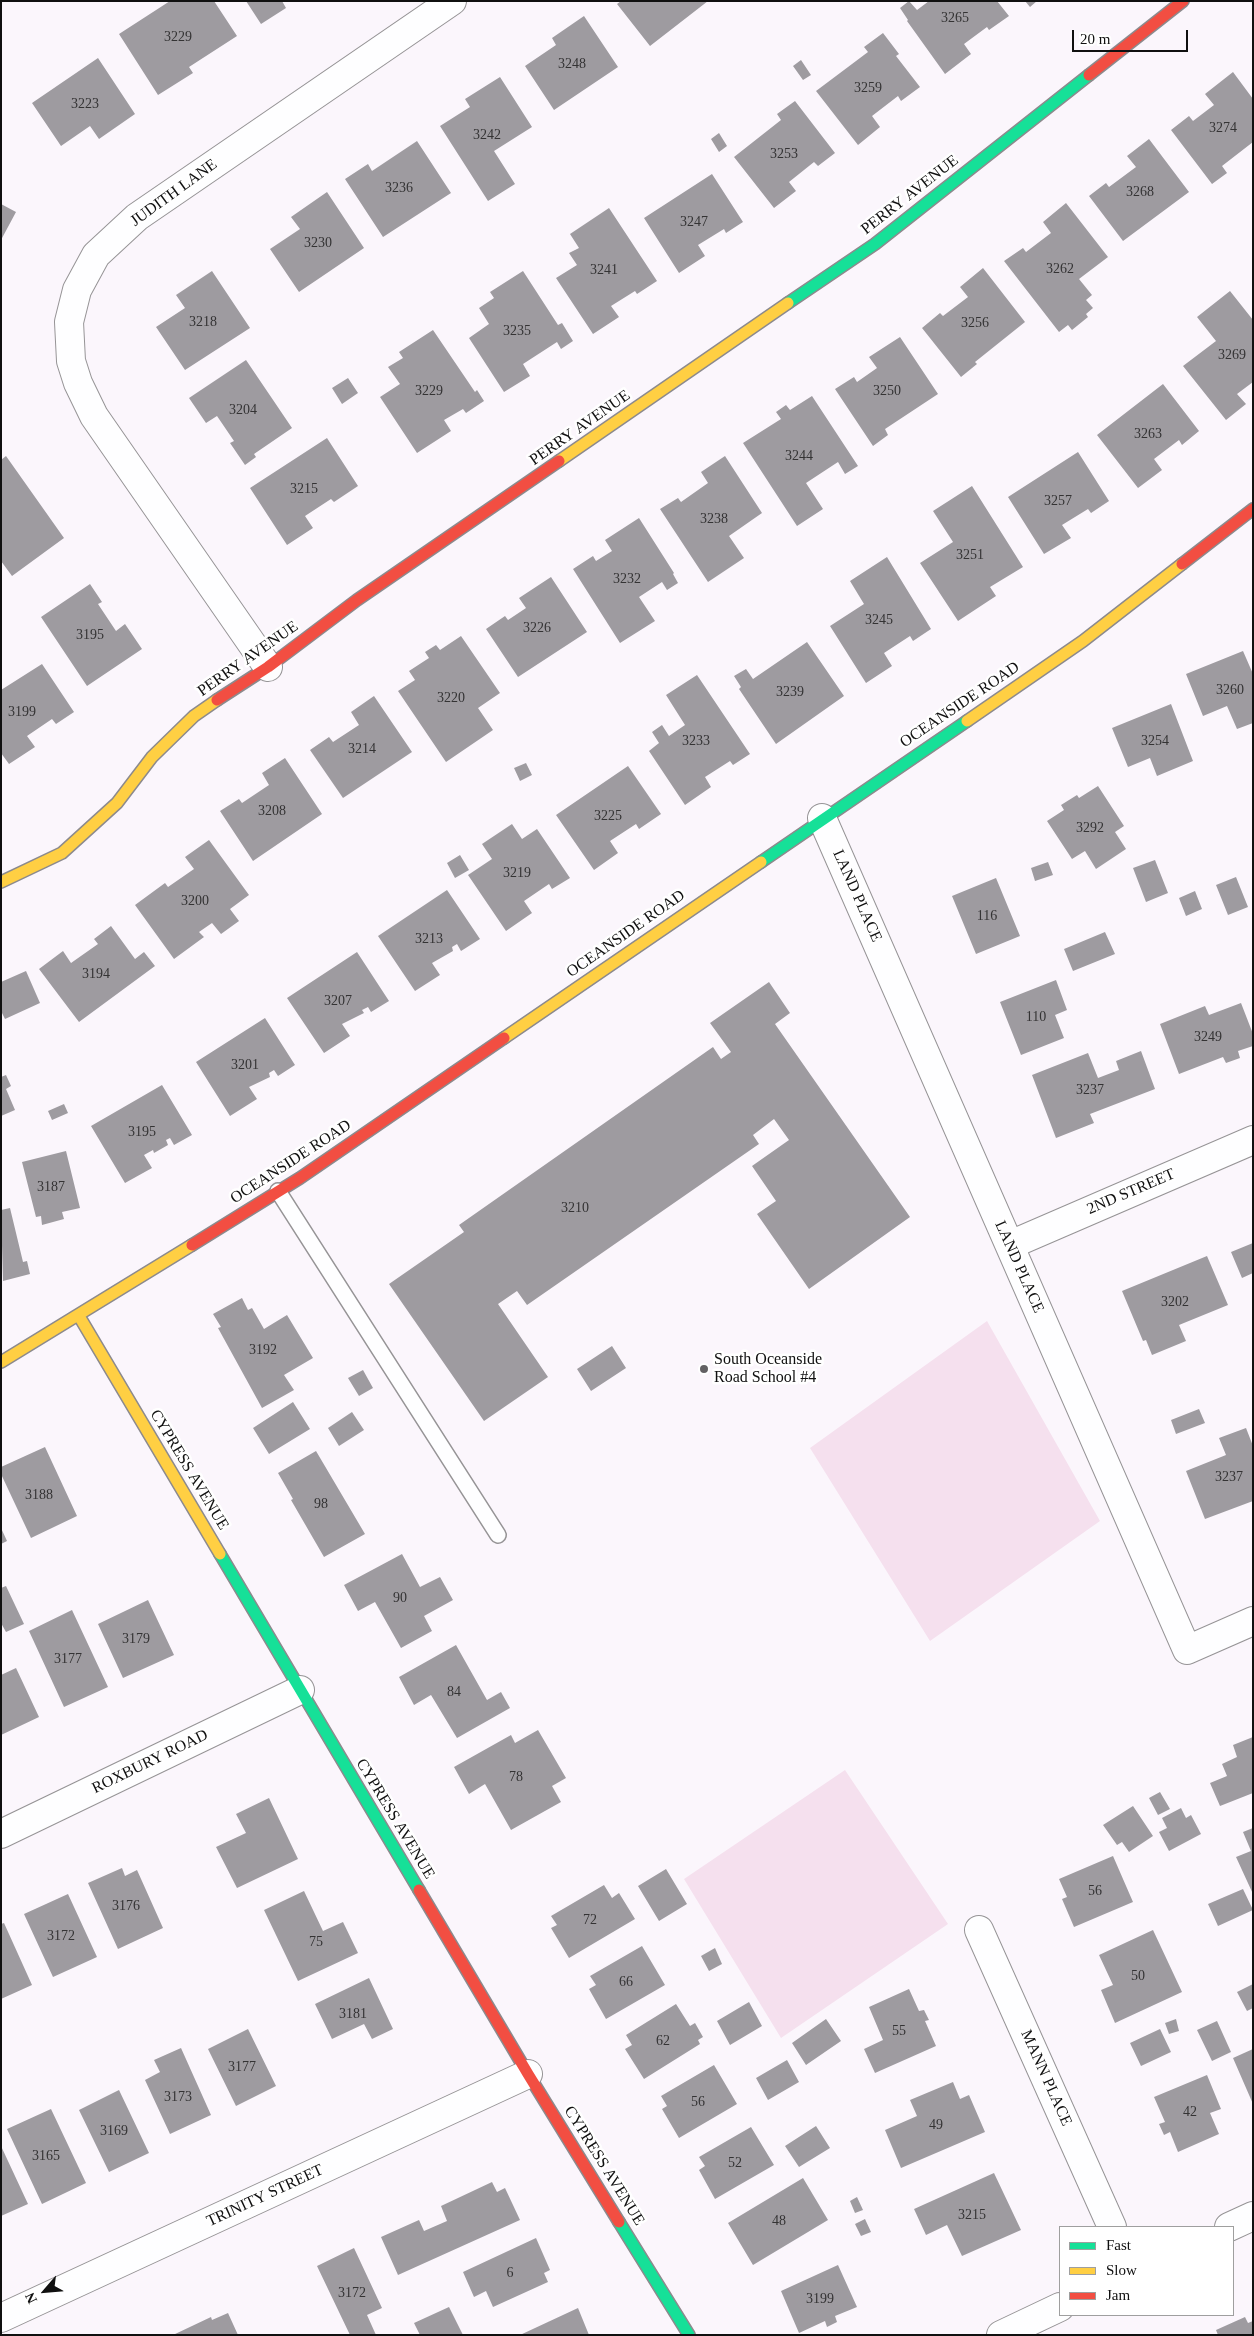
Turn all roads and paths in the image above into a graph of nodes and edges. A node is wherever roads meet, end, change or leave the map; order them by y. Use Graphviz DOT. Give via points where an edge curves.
graph roads {
  1 [pos="452,1"];
  2 [pos="1183,1"];
  3 [pos="1253,509"];
  4 [pos="268,668"];
  5 [pos="822,818"];
  6 [pos="1,882"];
  7 [pos="1253,1140"];
  8 [pos="278,1191"];
  9 [pos="1010,1245"];
  10 [pos="79,1316"];
  11 [pos="1,1362"];
  12 [pos="498,1535"];
  13 [pos="1253,1621"];
  14 [pos="300,1690"];
  15 [pos="1,1834"];
  16 [pos="979,1930"];
  17 [pos="528,2074"];
  18 [pos="1253,2216"];
  19 [pos="1112,2226"];
  20 [pos="1231,2226"];
  21 [pos="1059,2307"];
  22 [pos="1,2318"];
  23 [pos="689,2335"];
  24 [pos="1001,2335"];
  1 -- 4 [label="street, JUDITH LANE" via="137,217 96,255 76,290 69,322 71,361 94,416"];
  2 -- 4 [label="street, PERRY AVENUE" via="875,244 357,600"];
  3 -- 5 [label="street, OCEANSIDE ROAD" via="1083,641"];
  4 -- 6 [label="street, PERRY AVENUE" via="194,716 152,758 117,803 62,852"];
  5 -- 8 [label="street, OCEANSIDE ROAD"];
  5 -- 9 [label="street, LAND PLACE"];
  7 -- 9 [label="street, 2ND STREET"];
  8 -- 10 [label="street, OCEANSIDE ROAD"];
  8 -- 12 [label="lane"];
  9 -- 13 [label="street, LAND PLACE" via="1187,1650"];
  10 -- 11 [label="street, OCEANSIDE ROAD"];
  10 -- 14 [label="street, CYPRESS AVENUE"];
  14 -- 15 [label="street, ROXBURY ROAD"];
  14 -- 17 [label="street, CYPRESS AVENUE"];
  16 -- 19 [label="street, MANN PLACE"];
  17 -- 22 [label="street, TRINITY STREET"];
  17 -- 23 [label="street, CYPRESS AVENUE"];
  18 -- 20 [label="street"];
  21 -- 24 [label="street"];
}
